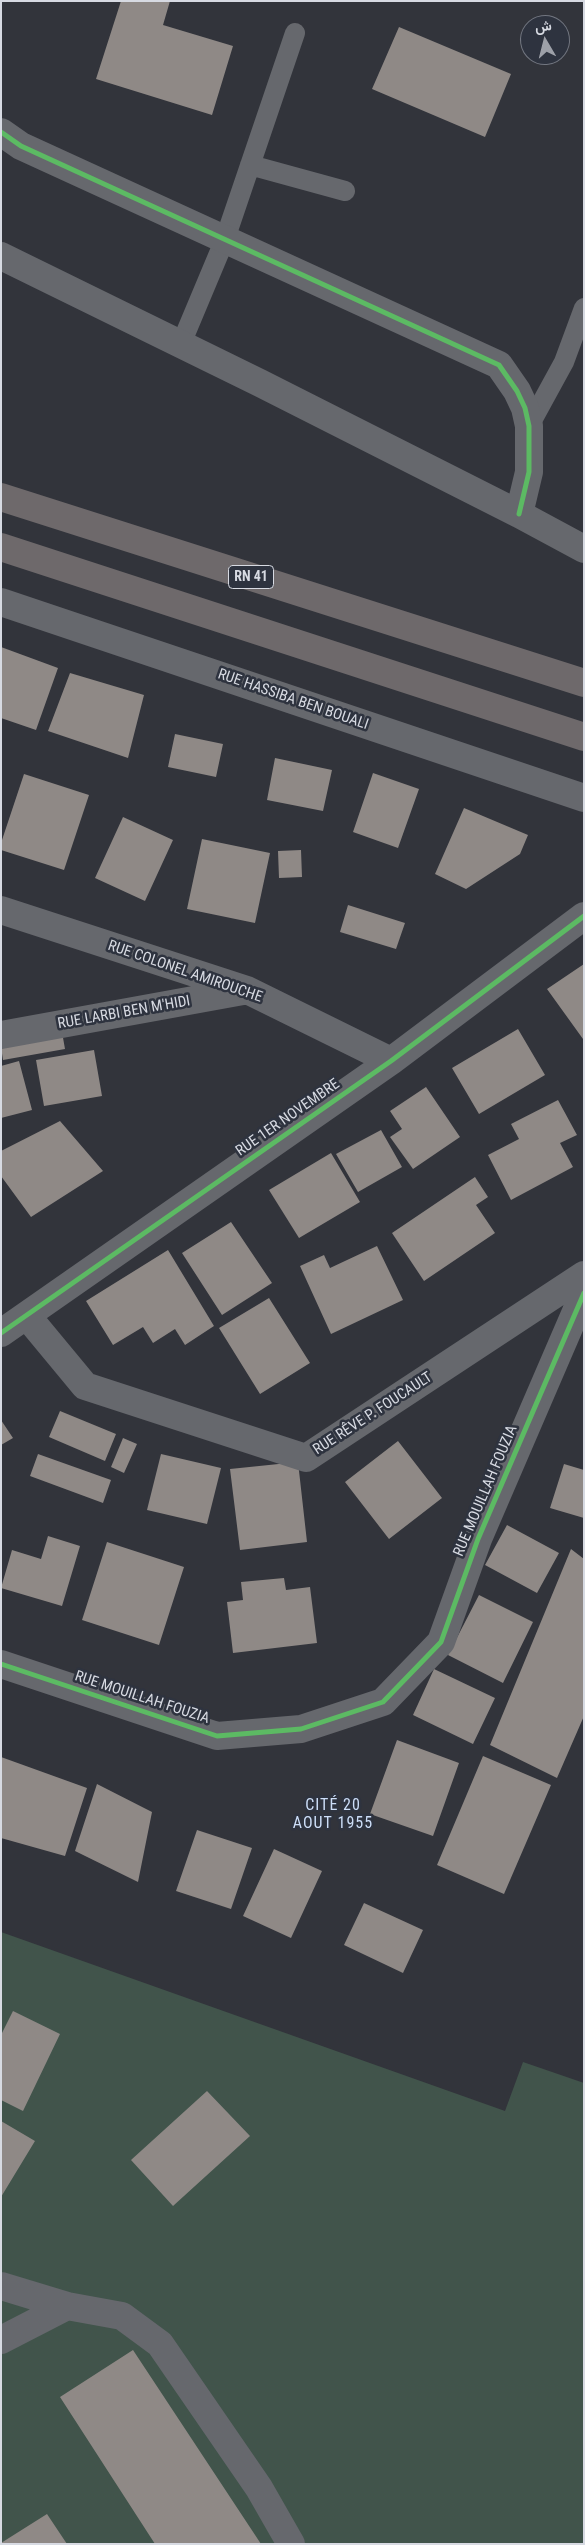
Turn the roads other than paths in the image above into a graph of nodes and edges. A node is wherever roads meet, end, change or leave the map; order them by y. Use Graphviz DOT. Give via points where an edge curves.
graph roads {
  1 [pos="294,33"];
  2 [pos="1,132"];
  3 [pos="250,165"];
  4 [pos="344,191"];
  5 [pos="225,239"];
  6 [pos="1,256"];
  7 [pos="584,308"];
  8 [pos="181,344"];
  9 [pos="529,426"];
  10 [pos="1,497"];
  11 [pos="519,514"];
  12 [pos="1,547"];
  13 [pos="584,549"];
  14 [pos="1,602"];
  15 [pos="584,683"];
  16 [pos="584,737"];
  17 [pos="584,798"];
  18 [pos="1,910"];
  19 [pos="584,916"];
  20 [pos="247,990"];
  21 [pos="1,1035"];
  22 [pos="391,1061"];
  23 [pos="584,1275"];
  24 [pos="584,1294"];
  25 [pos="28,1316"];
  26 [pos="1,1333"];
  27 [pos="1,1664"];
  28 [pos="1,2286"];
  29 [pos="67,2306"];
  30 [pos="1,2340"];
  31 [pos="291,2544"];
  1 -- 3 [label="lane"];
  2 -- 5 [label="street" via="21,146"];
  3 -- 4 [label="lane"];
  3 -- 5 [label="lane"];
  5 -- 8 [label="lane"];
  5 -- 9 [label="street" via="499,365 517,391"];
  6 -- 8 [label="street"];
  7 -- 9 [label="lane" via="564,362"];
  8 -- 11 [label="street"];
  9 -- 11 [label="street" via="529,472"];
  10 -- 15 [label="highway, RN 41"];
  11 -- 13 [label="street"];
  12 -- 16 [label="highway"];
  14 -- 17 [label="street, RUE HASSIBA BEN BOUALI"];
  18 -- 20 [label="street, RUE COLONEL AMIROUCHE"];
  19 -- 22 [label="street, RUE 1ER NOVEMBRE"];
  20 -- 21 [label="street, RUE LARBI BEN M'HIDI"];
  20 -- 22 [label="street, RUE COLONEL AMIROUCHE"];
  22 -- 25 [label="street, RUE 1ER NOVEMBRE"];
  23 -- 25 [label="street, RUE RÊVE P. FOUCAULT" via="306,1458 85,1386"];
  24 -- 27 [label="street, RUE MOUILLAH FOUZIA" via="478,1539 441,1642 384,1702 301,1730 217,1736"];
  25 -- 26 [label="street, RUE 1ER NOVEMBRE"];
  28 -- 29 [label="street"];
  29 -- 30 [label="street"];
  29 -- 31 [label="street" via="122,2316 160,2344 259,2488"];
}
